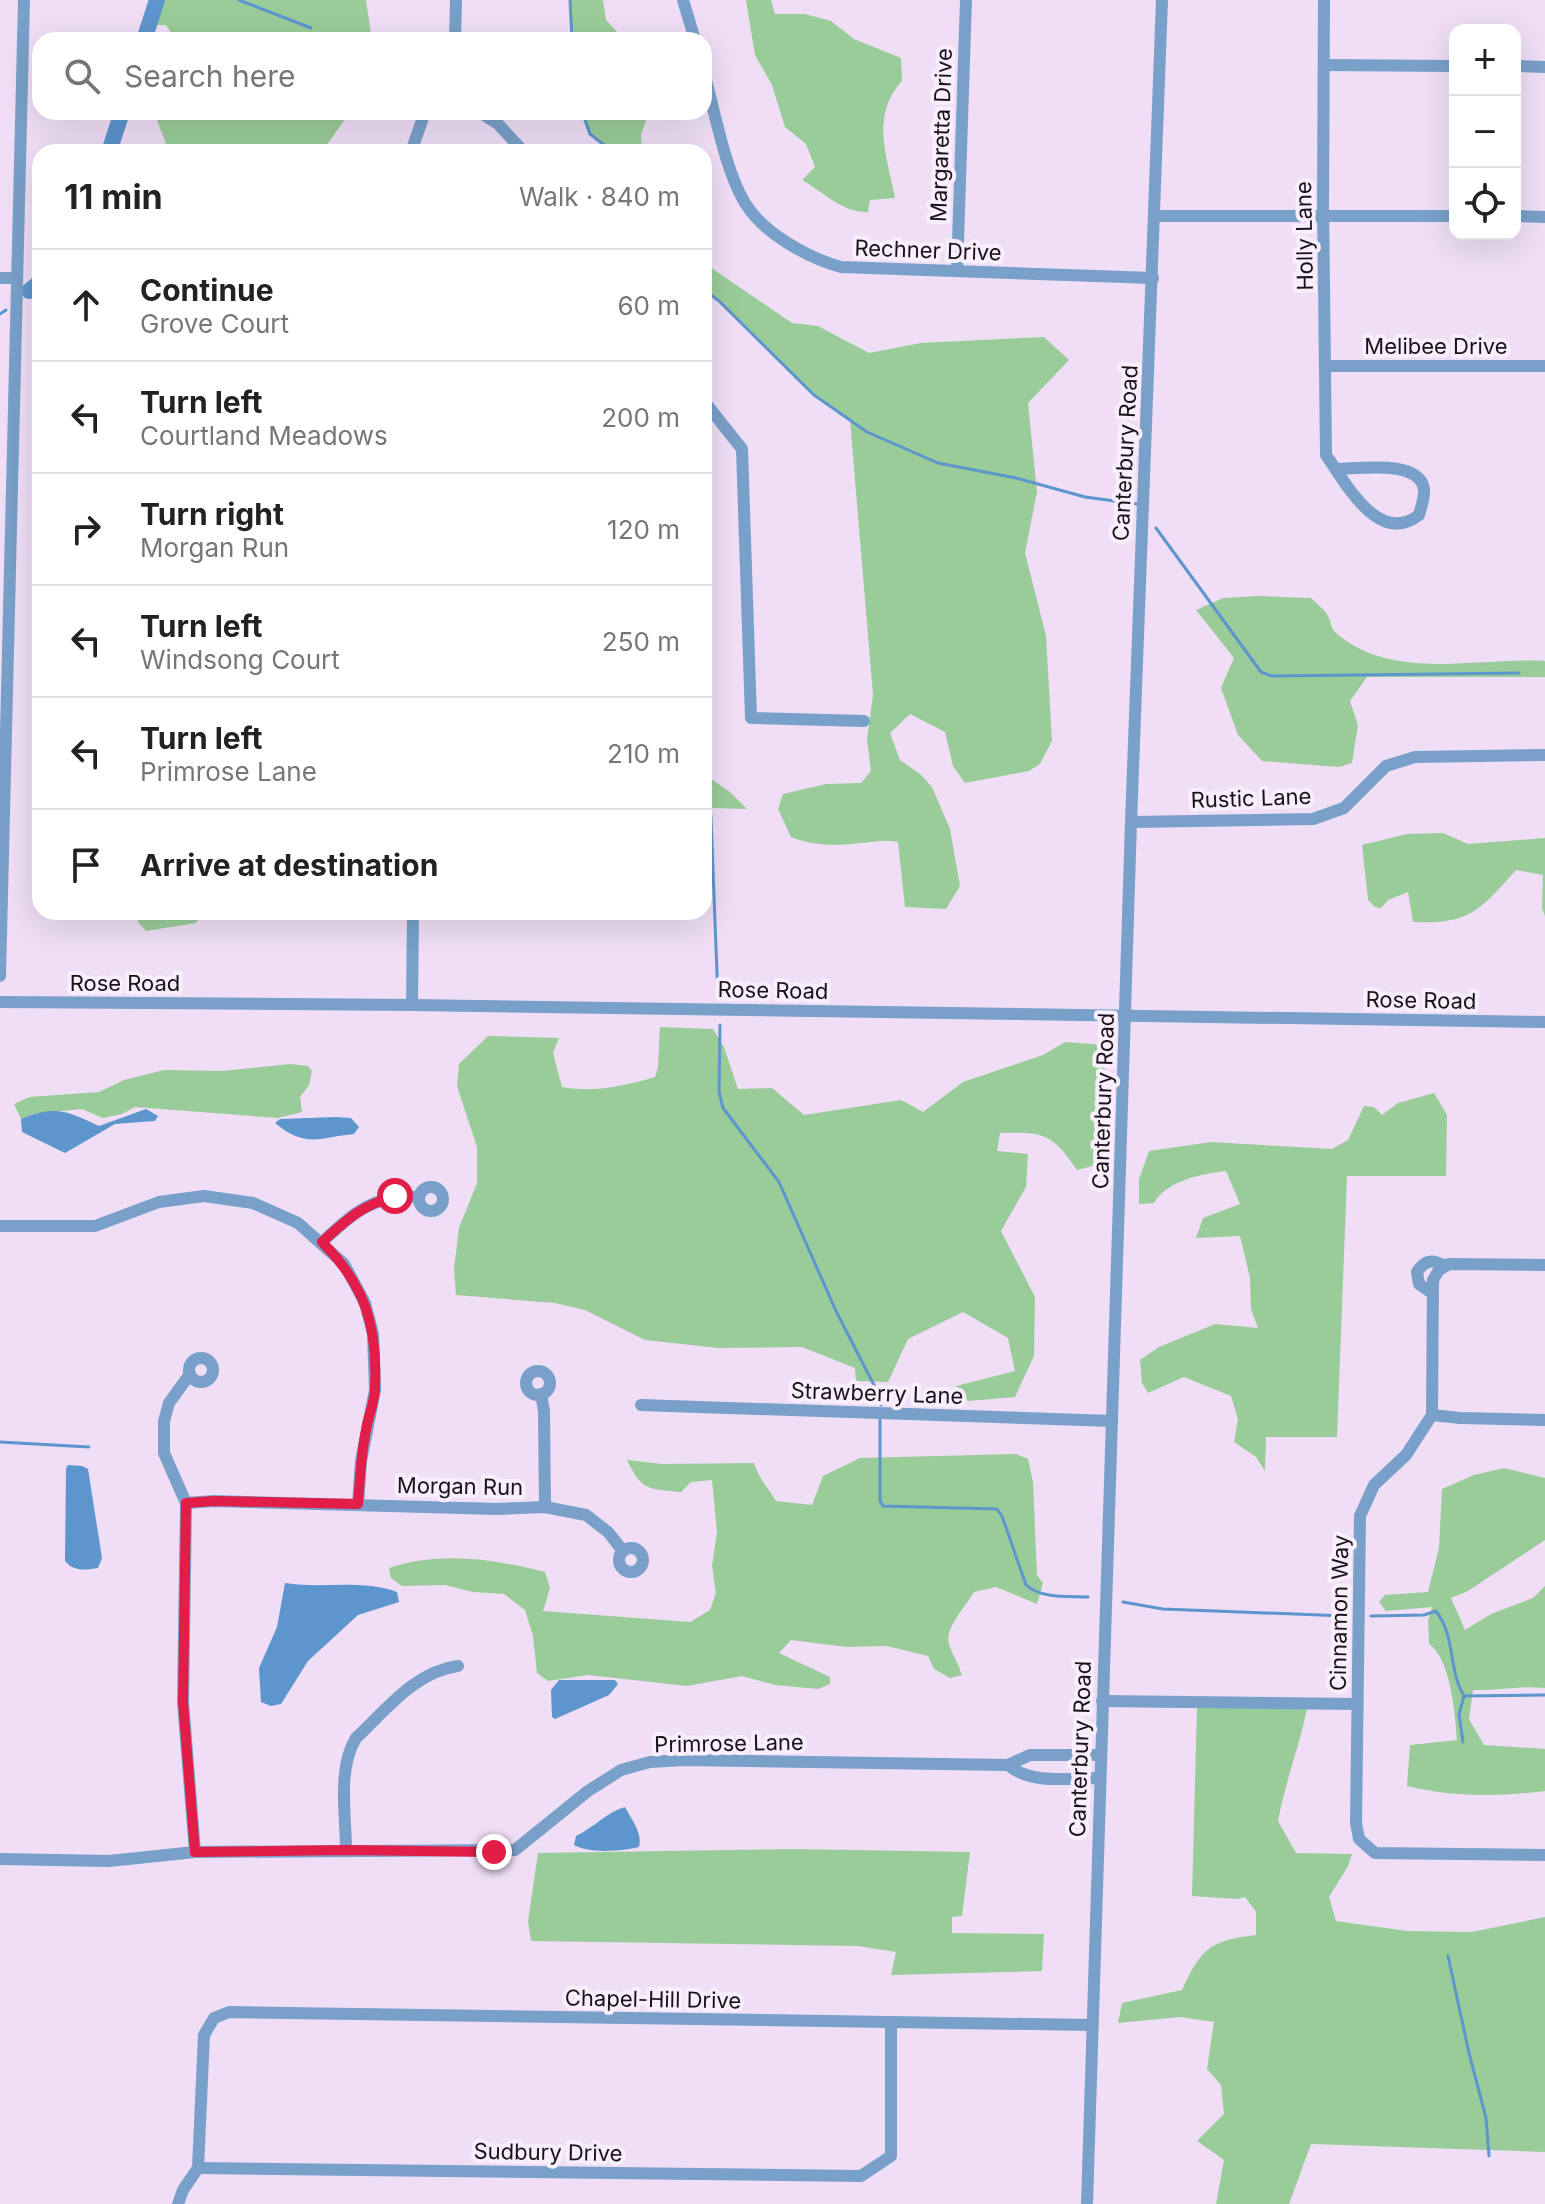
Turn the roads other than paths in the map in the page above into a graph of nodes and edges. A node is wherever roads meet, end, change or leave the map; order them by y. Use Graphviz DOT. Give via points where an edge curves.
graph roads {
  1 [pos="24,0"];
  2 [pos="456,0"];
  3 [pos="683,0"];
  4 [pos="966,0"];
  5 [pos="1162,0"];
  6 [pos="1324,0"];
  7 [pos="455,32"];
  8 [pos="693,32"];
  9 [pos="1324,65"];
  10 [pos="1449,66"];
  11 [pos="1521,66"];
  12 [pos="1545,67"];
  13 [pos="712,102"];
  14 [pos="422,120"];
  15 [pos="492,120"];
  16 [pos="414,144"];
  17 [pos="517,144"];
  18 [pos="1155,216"];
  19 [pos="1323,216"];
  20 [pos="1449,216"];
  21 [pos="1521,216"];
  22 [pos="1545,217"];
  23 [pos="957,271"];
  24 [pos="0,278"];
  25 [pos="17,278"];
  26 [pos="1153,278"];
  27 [pos="1326,366"];
  28 [pos="1545,366"];
  29 [pos="712,411"];
  30 [pos="1336,469"];
  31 [pos="864,721"];
  32 [pos="1545,755"];
  33 [pos="1131,822"];
  34 [pos="413,920"];
  35 [pos="0,976"];
  36 [pos="0,1002"];
  37 [pos="412,1005"];
  38 [pos="1126,1016"];
  39 [pos="1545,1022"];
  40 [pos="419,1197"];
  41 [pos="0,1226"];
  42 [pos="322,1242"];
  43 [pos="1545,1265"];
  44 [pos="190,1374"];
  45 [pos="541,1394"];
  46 [pos="641,1405"];
  47 [pos="1432,1415"];
  48 [pos="1545,1420"];
  49 [pos="1112,1421"];
  50 [pos="186,1503"];
  51 [pos="358,1504"];
  52 [pos="545,1507"];
  53 [pos="623,1551"];
  54 [pos="458,1666"];
  55 [pos="1102,1701"];
  56 [pos="1357,1704"];
  57 [pos="1100,1755"];
  58 [pos="1008,1765"];
  59 [pos="1099,1778"];
  60 [pos="346,1850"];
  61 [pos="195,1852"];
  62 [pos="1545,1855"];
  63 [pos="0,1859"];
  64 [pos="891,2022"];
  65 [pos="1092,2025"];
  66 [pos="198,2168"];
  67 [pos="178,2204"];
  68 [pos="1087,2204"];
  1 -- 25 [label="street"];
  2 -- 7 [label="street"];
  3 -- 8 [label="street"];
  4 -- 23 [label="street, Margaretta Drive"];
  5 -- 18 [label="street, Canterbury Road"];
  6 -- 9 [label="street, Holly Lane"];
  9 -- 10 [label="street"];
  9 -- 19 [label="street, Holly Lane"];
  11 -- 12 [label="street"];
  13 -- 23 [label="street, Rechner Drive" via="735,185 746,206 782,240 816,260 841,267"];
  14 -- 16 [label="street"];
  15 -- 17 [label="street"];
  18 -- 19 [label="street"];
  18 -- 26 [label="street, Canterbury Road"];
  19 -- 20 [label="street"];
  19 -- 27 [label="street, Holly Lane"];
  21 -- 22 [label="street"];
  23 -- 26 [label="street, Rechner Drive"];
  24 -- 25 [label="street"];
  25 -- 35 [label="street"];
  26 -- 33 [label="street, Canterbury Road"];
  27 -- 28 [label="street, Melibee Drive"];
  27 -- 30 [label="street, Holly Lane" via="1324,439 1326,455"];
  29 -- 31 [label="street" via="742,449 751,718"];
  30 -- 30 [label="street, Holly Lane" via="1390,468 1418,476 1424,488 1419,515 1407,524 1379,520"];
  32 -- 33 [label="street, Rustic Lane" via="1415,757 1386,766 1344,808 1313,819"];
  33 -- 38 [label="street, Canterbury Road"];
  34 -- 37 [label="street"];
  36 -- 37 [label="street, Rose Road"];
  37 -- 38 [label="street, Rose Road"];
  38 -- 39 [label="street, Rose Road"];
  38 -- 49 [label="street, Canterbury Road"];
  40 -- 42 [label="street" via="395,1196 370,1204"];
  41 -- 42 [label="street" via="95,1226 159,1202 215,1196 263,1206"];
  42 -- 51 [label="street" via="344,1264 365,1303 373,1334 375,1390"];
  43 -- 47 [label="street" via="1444,1266 1436,1274"];
  44 -- 50 [label="street" via="169,1403 164,1421 164,1453"];
  45 -- 52 [label="street"];
  46 -- 49 [label="street, Strawberry Lane"];
  47 -- 48 [label="street"];
  47 -- 56 [label="street, Cinnamon Way" via="1406,1455 1374,1485 1360,1516"];
  49 -- 55 [label="street, Canterbury Road"];
  50 -- 51 [label="street, Morgan Run"];
  50 -- 61 [label="street" via="183,1702"];
  51 -- 52 [label="street, Morgan Run"];
  52 -- 53 [label="street, Morgan Run" via="586,1515"];
  54 -- 60 [label="street" via="424,1676 356,1738 345,1779"];
  55 -- 56 [label="street, Cinnamon Way"];
  55 -- 57 [label="street, Canterbury Road"];
  56 -- 62 [label="street" via="1356,1823 1359,1839 1375,1853"];
  57 -- 58 [label="street, Primrose Lane" via="1030,1755"];
  57 -- 59 [label="street, Canterbury Road"];
  58 -- 59 [label="street, Primrose Lane" via="1018,1774 1035,1777"];
  58 -- 60 [label="street, Primrose Lane" via="650,1762 621,1770 588,1791 515,1850"];
  59 -- 65 [label="street, Canterbury Road"];
  60 -- 61 [label="street, Primrose Lane"];
  61 -- 63 [label="street, Primrose Lane" via="109,1861"];
  64 -- 65 [label="street, Chapel-Hill Drive"];
  64 -- 66 [label="street, Chapel-Hill Drive" via="229,2012 214,2018 204,2035"];
  64 -- 66 [label="street, Sudbury Drive" via="891,2156 861,2176"];
  65 -- 68 [label="street, Canterbury Road"];
  66 -- 67 [label="street"];
}
